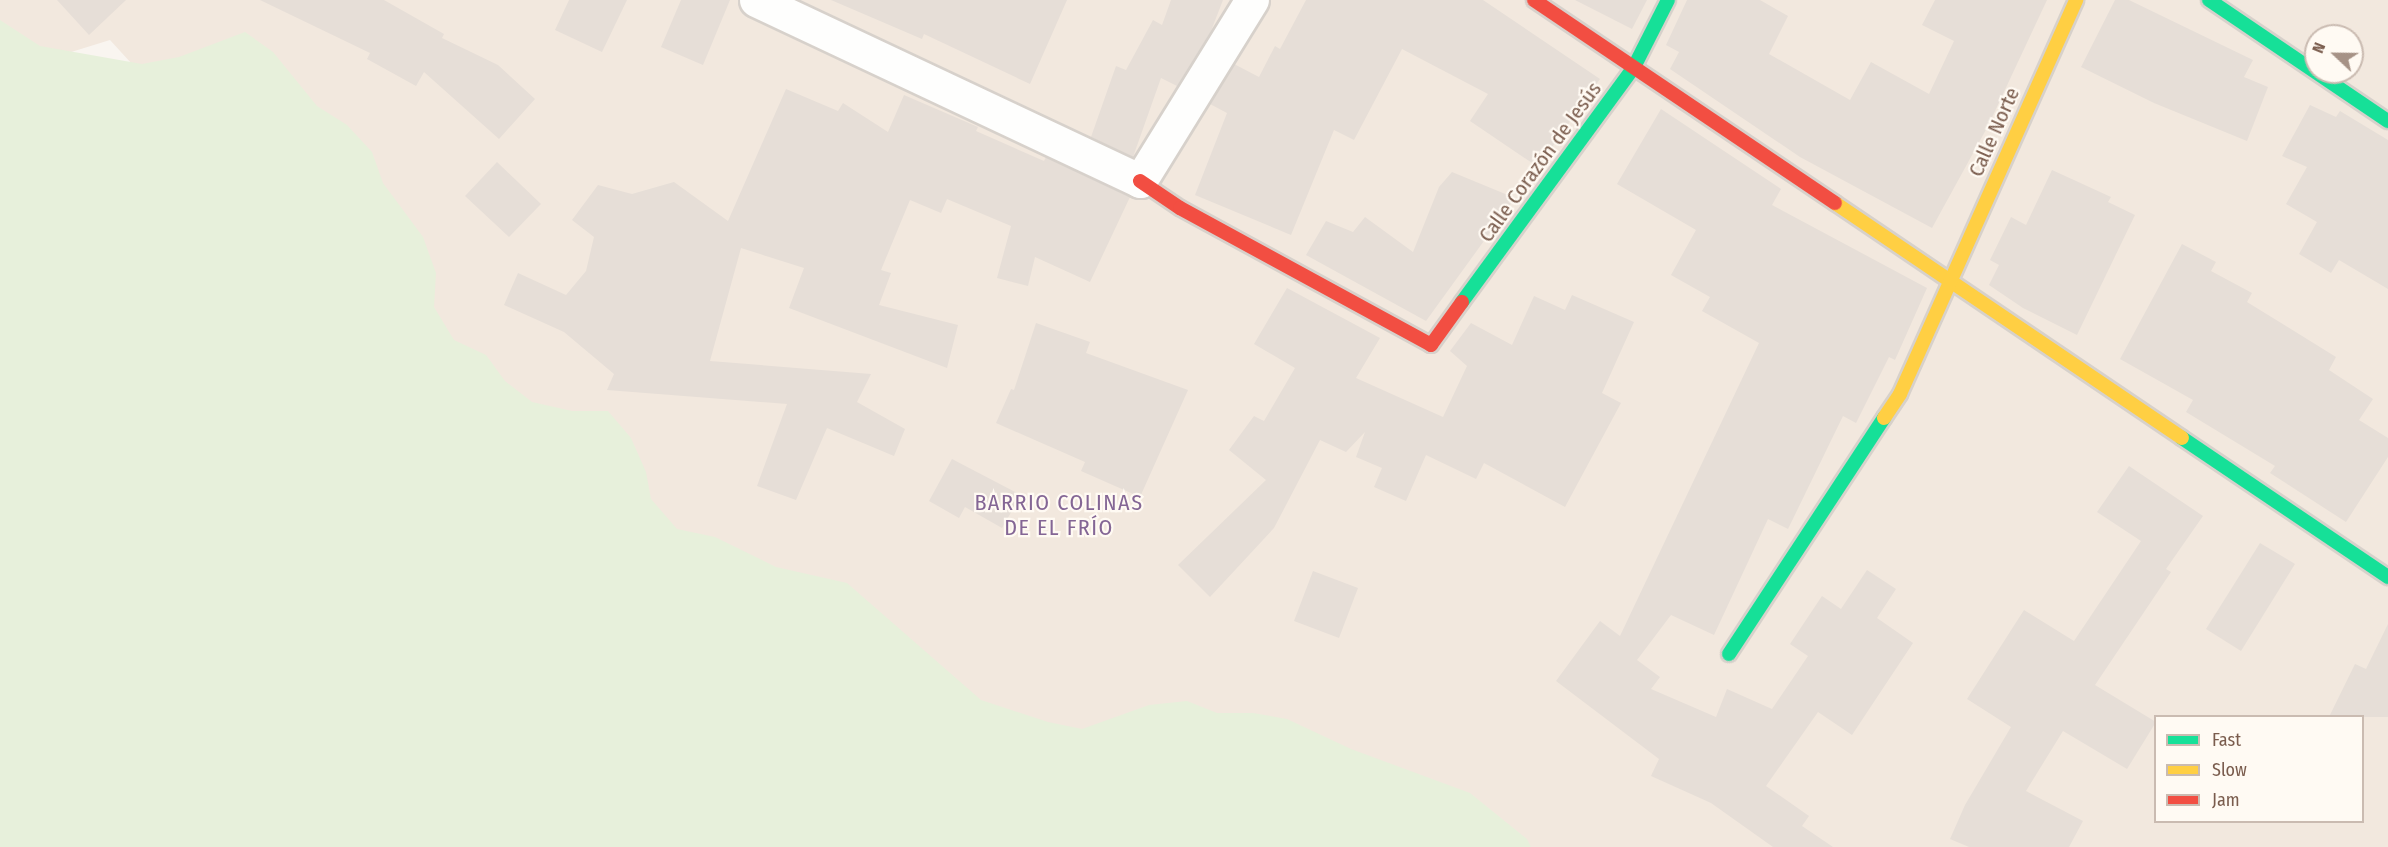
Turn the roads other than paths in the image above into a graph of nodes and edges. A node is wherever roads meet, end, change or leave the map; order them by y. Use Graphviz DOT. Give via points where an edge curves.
graph roads {
  1 [pos="756,0"];
  2 [pos="1252,0"];
  3 [pos="1534,0"];
  4 [pos="1668,0"];
  5 [pos="2076,0"];
  6 [pos="2209,0"];
  7 [pos="1634,67"];
  8 [pos="2388,121"];
  9 [pos="1140,181"];
  10 [pos="1950,280"];
  11 [pos="2388,578"];
  12 [pos="1729,654"];
  1 -- 9 [label="street"];
  2 -- 9 [label="street"];
  3 -- 7 [label="street"];
  4 -- 7 [label="street, Calle Corazón de Jesús"];
  5 -- 10 [label="street, Calle Norte"];
  6 -- 8 [label="street"];
  7 -- 9 [label="street, Calle Corazón de Jesús" via="1437,342 1425,343 1180,208"];
  7 -- 10 [label="street"];
  10 -- 11 [label="street"];
  10 -- 12 [label="street, Calle Norte" via="1931,333 1882,425"];
}
